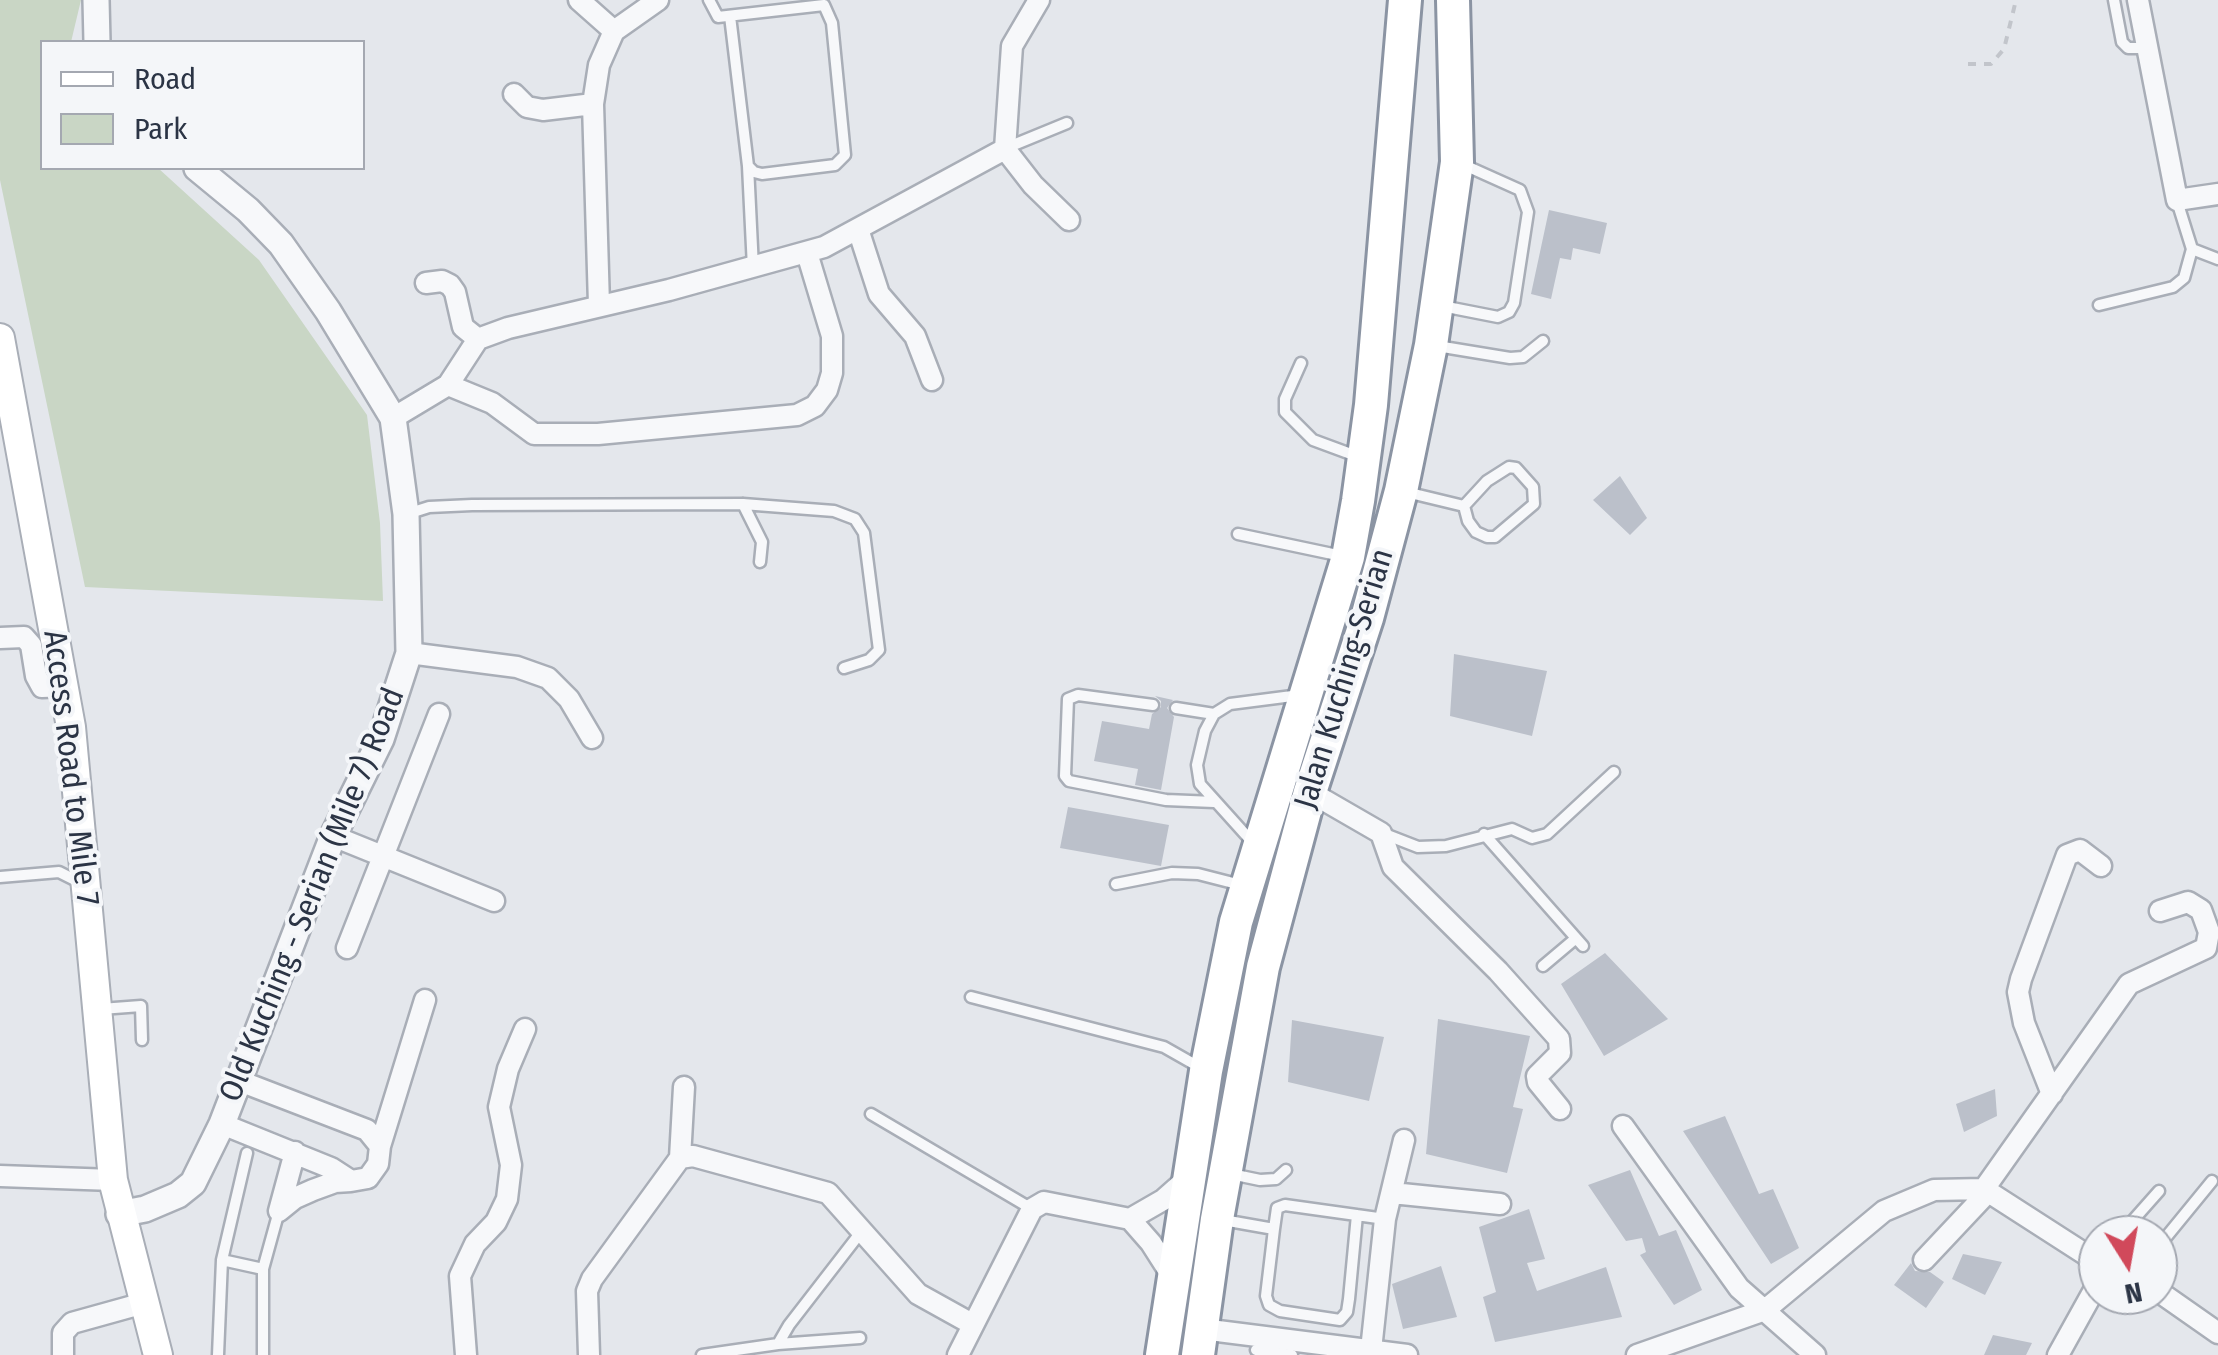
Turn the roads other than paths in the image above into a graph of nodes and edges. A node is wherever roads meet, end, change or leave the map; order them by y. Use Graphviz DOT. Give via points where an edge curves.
graph roads {
  1 [pos="96,0"];
  2 [pos="579,0"];
  3 [pos="658,0"];
  4 [pos="709,0"];
  5 [pos="1039,0"];
  6 [pos="1406,0"];
  7 [pos="1452,0"];
  8 [pos="2114,0"];
  9 [pos="2138,0"];
  10 [pos="730,16"];
  11 [pos="614,31"];
  12 [pos="96,40"];
  13 [pos="2145,48"];
  14 [pos="514,94"];
  15 [pos="592,104"];
  16 [pos="1066,123"];
  17 [pos="1005,148"];
  18 [pos="1457,162"];
  19 [pos="748,166"];
  20 [pos="199,170"];
  21 [pos="2218,194"];
  22 [pos="2177,200"];
  23 [pos="1069,220"];
  24 [pos="858,229"];
  25 [pos="2192,250"];
  26 [pos="807,253"];
  27 [pos="2218,259"];
  28 [pos="753,268"];
  29 [pos="426,283"];
  30 [pos="599,305"];
  31 [pos="1437,305"];
  32 [pos="2100,305"];
  33 [pos="0,338"];
  34 [pos="478,339"];
  35 [pos="1543,341"];
  36 [pos="1431,345"];
  37 [pos="1301,363"];
  38 [pos="932,380"];
  39 [pos="448,385"];
  40 [pos="393,418"];
  41 [pos="9,447"];
  42 [pos="1364,460"];
  43 [pos="1401,490"];
  44 [pos="744,504"];
  45 [pos="1464,506"];
  46 [pos="406,514"];
  47 [pos="1238,534"];
  48 [pos="1348,558"];
  49 [pos="760,562"];
  50 [pos="0,638"];
  51 [pos="409,653"];
  52 [pos="844,668"];
  53 [pos="66,686"];
  54 [pos="1304,694"];
  55 [pos="1153,704"];
  56 [pos="1176,708"];
  57 [pos="440,714"];
  58 [pos="1214,714"];
  59 [pos="592,738"];
  60 [pos="1614,772"];
  61 [pos="1310,792"];
  62 [pos="1214,802"];
  63 [pos="1381,833"];
  64 [pos="1484,834"];
  65 [pos="334,836"];
  66 [pos="1258,848"];
  67 [pos="386,857"];
  68 [pos="2102,866"];
  69 [pos="0,877"];
  70 [pos="1116,884"];
  71 [pos="87,885"];
  72 [pos="1247,886"];
  73 [pos="494,901"];
  74 [pos="2160,911"];
  75 [pos="347,948"];
  76 [pos="1543,966"];
  77 [pos="971,997"];
  78 [pos="425,1000"];
  79 [pos="95,1010"];
  80 [pos="525,1029"];
  81 [pos="142,1040"];
  82 [pos="1206,1070"];
  83 [pos="237,1080"];
  84 [pos="684,1087"];
  85 [pos="2052,1094"];
  86 [pos="1560,1109"];
  87 [pos="871,1114"];
  88 [pos="222,1124"];
  89 [pos="1623,1126"];
  90 [pos="1404,1140"];
  91 [pos="380,1146"];
  92 [pos="295,1152"];
  93 [pos="246,1153"];
  94 [pos="680,1158"];
  95 [pos="1286,1170"];
  96 [pos="1225,1173"];
  97 [pos="0,1176"];
  98 [pos="1190,1176"];
  99 [pos="2212,1181"];
  100 [pos="351,1182"];
  101 [pos="1986,1190"];
  102 [pos="2159,1191"];
  103 [pos="1392,1193"];
  104 [pos="116,1199"];
  105 [pos="1500,1204"];
  106 [pos="1032,1209"];
  107 [pos="279,1212"];
  108 [pos="1358,1214"];
  109 [pos="2138,1215"];
  110 [pos="1130,1219"];
  111 [pos="1217,1219"];
  112 [pos="1385,1219"];
  113 [pos="2178,1223"];
  114 [pos="1274,1229"];
  115 [pos="861,1232"];
  116 [pos="2078,1255"];
  117 [pos="222,1260"];
  118 [pos="1924,1260"];
  119 [pos="263,1269"];
  120 [pos="1174,1278"];
  121 [pos="144,1303"];
  122 [pos="2178,1305"];
  123 [pos="1765,1310"];
  124 [pos="2078,1310"];
  125 [pos="972,1324"];
  126 [pos="2218,1333"];
  127 [pos="860,1338"];
  128 [pos="1200,1342"];
  129 [pos="778,1344"];
  130 [pos="1256,1347"];
  131 [pos="1371,1350"];
  132 [pos="62,1355"];
  133 [pos="158,1355"];
  134 [pos="218,1355"];
  135 [pos="264,1355"];
  136 [pos="466,1355"];
  137 [pos="589,1355"];
  138 [pos="702,1355"];
  139 [pos="958,1355"];
  140 [pos="1162,1355"];
  141 [pos="1292,1355"];
  142 [pos="1407,1355"];
  143 [pos="1638,1355"];
  144 [pos="1815,1355"];
  145 [pos="2058,1355"];
  1 -- 12 [label="street"];
  2 -- 11 [label="street"];
  3 -- 11 [label="street"];
  4 -- 10 [label="lane" via="718,18"];
  5 -- 17 [label="street" via="1012,46"];
  6 -- 42 [label="highway, Jalan Kuching-Serian"];
  7 -- 18 [label="highway, Jalan Kuching-Serian"];
  8 -- 13 [label="lane" via="2122,42"];
  9 -- 13 [label="street"];
  10 -- 19 [label="lane"];
  10 -- 19 [label="lane" via="824,5 832,23 846,156 835,165 762,174"];
  11 -- 15 [label="street"];
  13 -- 22 [label="street"];
  14 -- 15 [label="street" via="542,110"];
  15 -- 30 [label="street"];
  16 -- 17 [label="lane"];
  17 -- 23 [label="street"];
  17 -- 24 [label="street"];
  18 -- 31 [label="highway, Jalan Kuching-Serian"];
  18 -- 31 [label="lane" via="1520,190 1528,212 1509,312 1498,316"];
  19 -- 28 [label="lane"];
  20 -- 40 [label="street, Old Kuching - Serian (Mile 7) Road" via="281,244"];
  21 -- 22 [label="street"];
  22 -- 25 [label="lane"];
  24 -- 26 [label="street"];
  24 -- 38 [label="street" via="879,294 915,336"];
  25 -- 27 [label="lane"];
  25 -- 32 [label="lane" via="2184,278 2174,287"];
  26 -- 28 [label="street"];
  26 -- 39 [label="street" via="832,336 832,373 815,406 797,416 534,434 492,403"];
  28 -- 30 [label="street"];
  29 -- 34 [label="street" via="450,285 463,327"];
  30 -- 34 [label="street"];
  31 -- 36 [label="highway, Jalan Kuching-Serian"];
  33 -- 41 [label="main road, Access Road to Mile 7"];
  34 -- 39 [label="street"];
  35 -- 36 [label="lane" via="1510,358"];
  36 -- 43 [label="highway, Jalan Kuching-Serian"];
  37 -- 42 [label="lane" via="1285,412 1313,440"];
  39 -- 40 [label="street"];
  40 -- 46 [label="street, Old Kuching - Serian (Mile 7) Road"];
  41 -- 53 [label="main road, Access Road to Mile 7"];
  42 -- 48 [label="highway, Jalan Kuching-Serian"];
  43 -- 45 [label="lane"];
  43 -- 61 [label="highway, Jalan Kuching-Serian"];
  44 -- 46 [label="lane" via="472,504"];
  44 -- 49 [label="lane" via="762,542"];
  44 -- 52 [label="lane" via="834,510 855,519 864,534 879,650"];
  45 -- 45 [label="lane" via="1509,468 1516,468 1536,498 1495,537 1476,532"];
  46 -- 51 [label="street, Old Kuching - Serian (Mile 7) Road"];
  47 -- 48 [label="lane"];
  48 -- 54 [label="highway, Jalan Kuching-Serian"];
  50 -- 53 [label="street" via="24,637 31,645 42,688"];
  51 -- 59 [label="street" via="517,666 548,678"];
  51 -- 65 [label="street, Old Kuching - Serian (Mile 7) Road" via="381,739"];
  53 -- 71 [label="main road, Access Road to Mile 7"];
  54 -- 58 [label="lane" via="1230,704"];
  54 -- 66 [label="highway, Jalan Kuching-Serian"];
  55 -- 62 [label="lane" via="1068,698 1065,776 1166,800"];
  56 -- 58 [label="lane"];
  57 -- 67 [label="street"];
  58 -- 62 [label="lane" via="1197,764 1200,784"];
  60 -- 64 [label="lane" via="1547,834"];
  61 -- 63 [label="street"];
  61 -- 96 [label="highway, Jalan Kuching-Serian" via="1263,967"];
  62 -- 66 [label="lane"];
  63 -- 64 [label="lane" via="1418,847"];
  63 -- 86 [label="street" via="1392,866 1559,1039 1560,1053 1537,1076"];
  64 -- 76 [label="lane" via="1579,943"];
  65 -- 67 [label="street"];
  65 -- 83 [label="street, Old Kuching - Serian (Mile 7) Road"];
  66 -- 72 [label="highway, Jalan Kuching-Serian"];
  67 -- 73 [label="street"];
  67 -- 75 [label="street"];
  68 -- 85 [label="street" via="2080,850 2066,855 2020,979 2024,1023"];
  69 -- 71 [label="lane" via="59,872"];
  70 -- 72 [label="lane" via="1198,874"];
  71 -- 79 [label="main road, Access Road to Mile 7"];
  72 -- 82 [label="highway, Jalan Kuching-Serian"];
  74 -- 85 [label="street" via="2188,902 2200,910 2209,932 2206,948 2129,984"];
  77 -- 82 [label="lane" via="1164,1046"];
  78 -- 91 [label="street"];
  79 -- 81 [label="lane" via="141,1006"];
  79 -- 104 [label="main road, Access Road to Mile 7"];
  80 -- 136 [label="street" via="499,1107 511,1164 507,1199 460,1276"];
  82 -- 98 [label="highway, Jalan Kuching-Serian"];
  83 -- 88 [label="street, Old Kuching - Serian (Mile 7) Road"];
  83 -- 91 [label="street" via="367,1130"];
  84 -- 94 [label="street"];
  85 -- 101 [label="street"];
  87 -- 106 [label="lane"];
  88 -- 92 [label="street"];
  88 -- 104 [label="street, Old Kuching - Serian (Mile 7) Road" via="185,1191"];
  89 -- 123 [label="street" via="1739,1288"];
  90 -- 103 [label="street"];
  91 -- 100 [label="street" via="374,1172"];
  92 -- 100 [label="street"];
  92 -- 107 [label="street"];
  93 -- 117 [label="lane"];
  94 -- 115 [label="street" via="828,1193"];
  94 -- 137 [label="street" via="592,1279"];
  95 -- 96 [label="lane" via="1260,1180"];
  96 -- 111 [label="highway, Jalan Kuching-Serian"];
  97 -- 104 [label="street" via="33,1175"];
  98 -- 110 [label="street"];
  98 -- 120 [label="highway, Jalan Kuching-Serian"];
  99 -- 113 [label="lane"];
  100 -- 107 [label="street" via="313,1190"];
  101 -- 116 [label="street"];
  101 -- 118 [label="street"];
  101 -- 123 [label="street" via="1934,1190 1884,1212"];
  102 -- 109 [label="lane"];
  103 -- 105 [label="street"];
  103 -- 112 [label="street"];
  104 -- 121 [label="main road, Access Road to Mile 7"];
  106 -- 110 [label="street" via="1044,1202"];
  106 -- 125 [label="street"];
  107 -- 119 [label="lane"];
  108 -- 112 [label="lane"];
  108 -- 114 [label="lane" via="1285,1206 1277,1208"];
  108 -- 114 [label="lane" via="1347,1312 1340,1320 1269,1305"];
  110 -- 120 [label="street"];
  111 -- 114 [label="lane"];
  111 -- 128 [label="highway, Jalan Kuching-Serian"];
  112 -- 131 [label="street"];
  115 -- 125 [label="street" via="918,1294"];
  115 -- 129 [label="lane"];
  117 -- 119 [label="lane"];
  117 -- 134 [label="lane"];
  119 -- 135 [label="lane"];
  120 -- 140 [label="highway, Jalan Kuching-Serian"];
  121 -- 132 [label="street" via="72,1323 62,1334"];
  121 -- 133 [label="main road, Access Road to Mile 7"];
  122 -- 126 [label="street"];
  123 -- 143 [label="street"];
  123 -- 144 [label="street"];
  124 -- 145 [label="street"];
  125 -- 139 [label="street"];
  127 -- 129 [label="lane"];
  128 -- 130 [label="street"];
  129 -- 138 [label="lane"];
  130 -- 131 [label="street"];
  130 -- 141 [label="lane"];
  131 -- 142 [label="street"];
}
